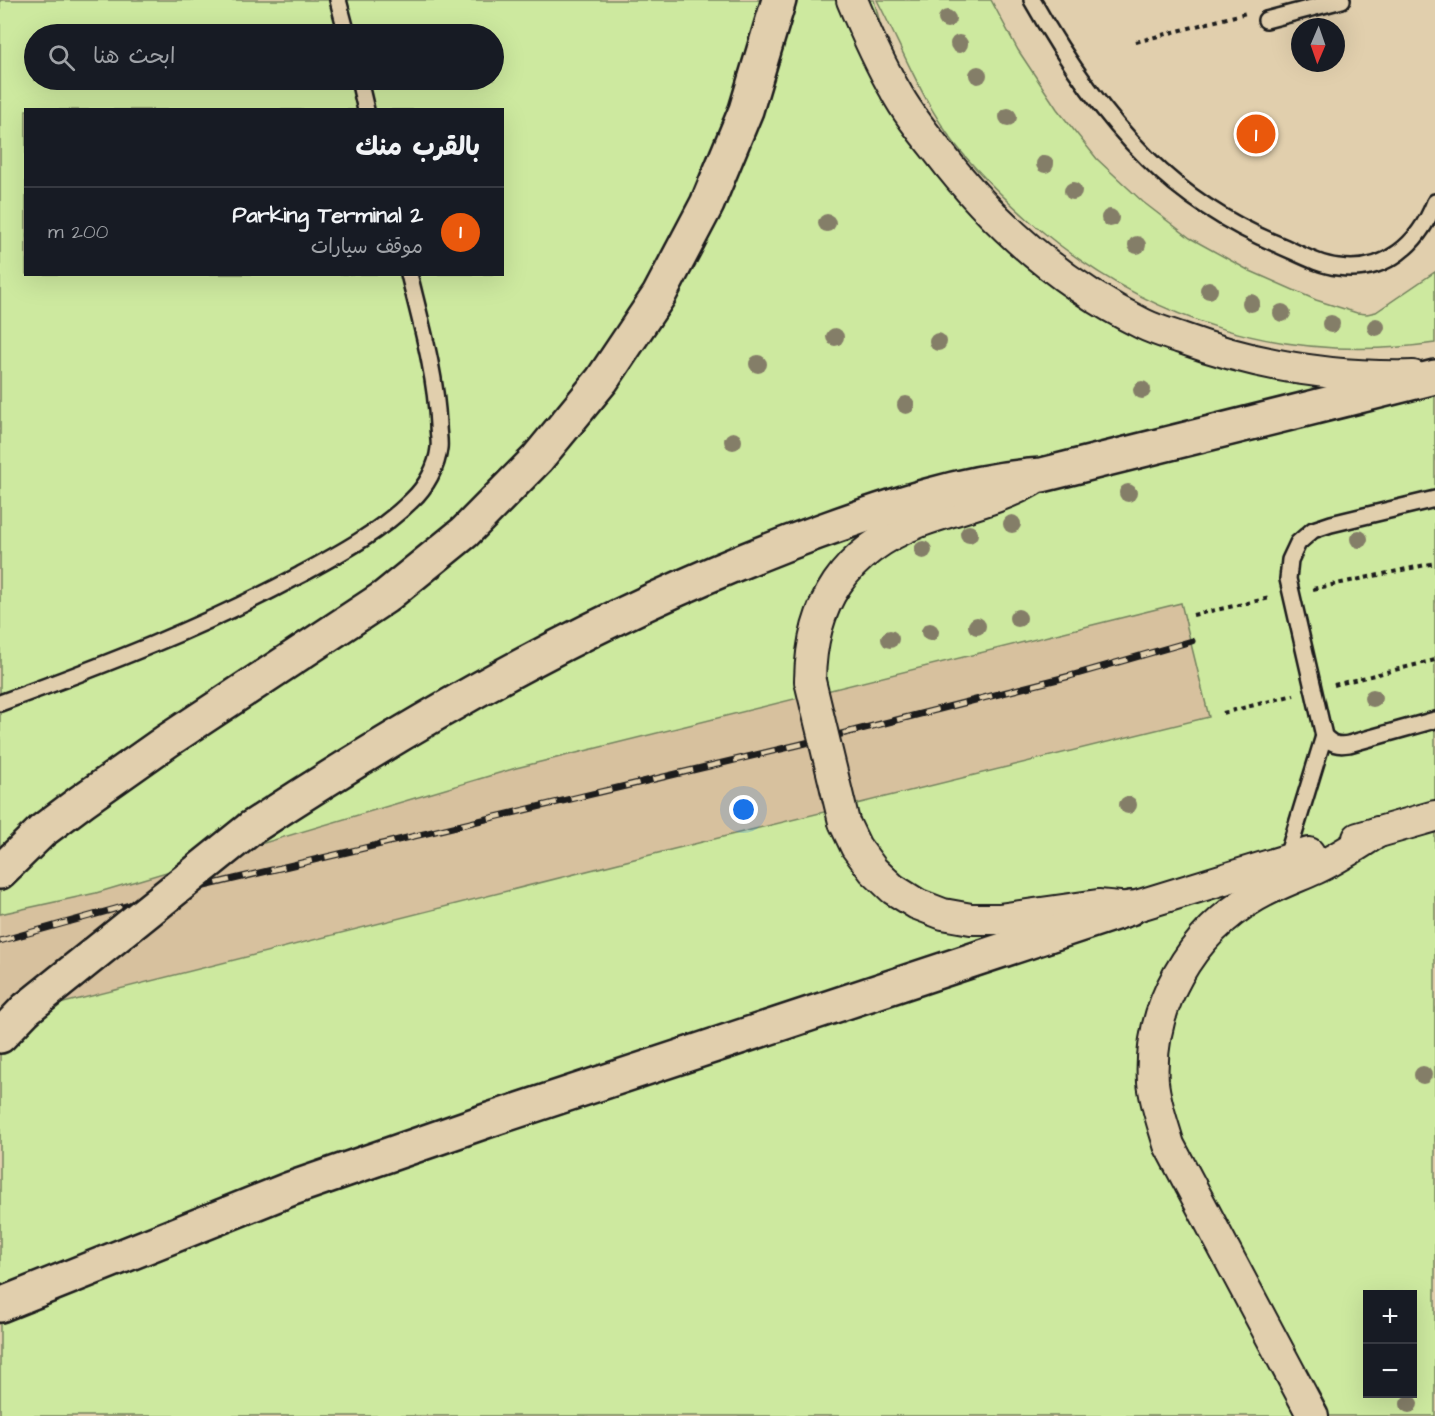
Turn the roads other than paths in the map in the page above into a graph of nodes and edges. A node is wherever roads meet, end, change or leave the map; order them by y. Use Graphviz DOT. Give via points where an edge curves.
graph roads {
  1 [pos="338,0"];
  2 [pos="779,0"];
  3 [pos="852,0"];
  4 [pos="1032,0"];
  5 [pos="1342,0"];
  6 [pos="1266,20"];
  7 [pos="344,24"];
  8 [pos="361,90"];
  9 [pos="366,108"];
  10 [pos="1435,202"];
  11 [pos="409,276"];
  12 [pos="1435,376"];
  13 [pos="1042,475"];
  14 [pos="1435,499"];
  15 [pos="0,703"];
  16 [pos="1435,720"];
  17 [pos="1324,735"];
  18 [pos="1435,816"];
  19 [pos="1378,832"];
  20 [pos="1286,860"];
  21 [pos="0,872"];
  22 [pos="1130,908"];
  23 [pos="0,1036"];
  24 [pos="0,1305"];
  25 [pos="1313,1416"];
  1 -- 7 [label="lane"];
  2 -- 21 [label="main road" via="746,110 702,214 659,295 602,380 537,459 465,532 385,597 92,794 42,831"];
  3 -- 12 [label="street" via="896,92 960,181 1044,263 1093,297 1144,325 1206,347 1281,366 1336,374"];
  4 -- 10 [label="lane" via="1053,37 1116,125 1146,157 1196,201 1254,235 1317,262 1359,268 1400,254 1420,232"];
  5 -- 6 [label="lane"];
  8 -- 9 [label="lane"];
  11 -- 15 [label="lane" via="438,410 439,448 431,474 414,498 342,553 250,602 99,667"];
  12 -- 13 [label="main road"];
  13 -- 22 [label="street, bridge" via="1008,493 919,522 872,546 836,583 824,606 815,630 810,681 844,822 856,848 886,883 917,904 971,919 999,919 1098,905"];
  13 -- 23 [label="main road, bridge" via="993,481 907,502 776,547 649,601 456,701 251,828 26,1009"];
  14 -- 17 [label="lane" via="1312,530 1298,543 1290,560 1288,579"];
  16 -- 17 [label="lane" via="1340,745 1331,743"];
  17 -- 20 [label="lane"];
  18 -- 19 [label="street"];
  19 -- 20 [label="street"];
  19 -- 25 [label="street" via="1328,862 1255,896 1207,933 1175,981 1156,1038 1154,1083 1169,1145"];
  20 -- 22 [label="street"];
  22 -- 24 [label="main road" via="300,1185"];
}
